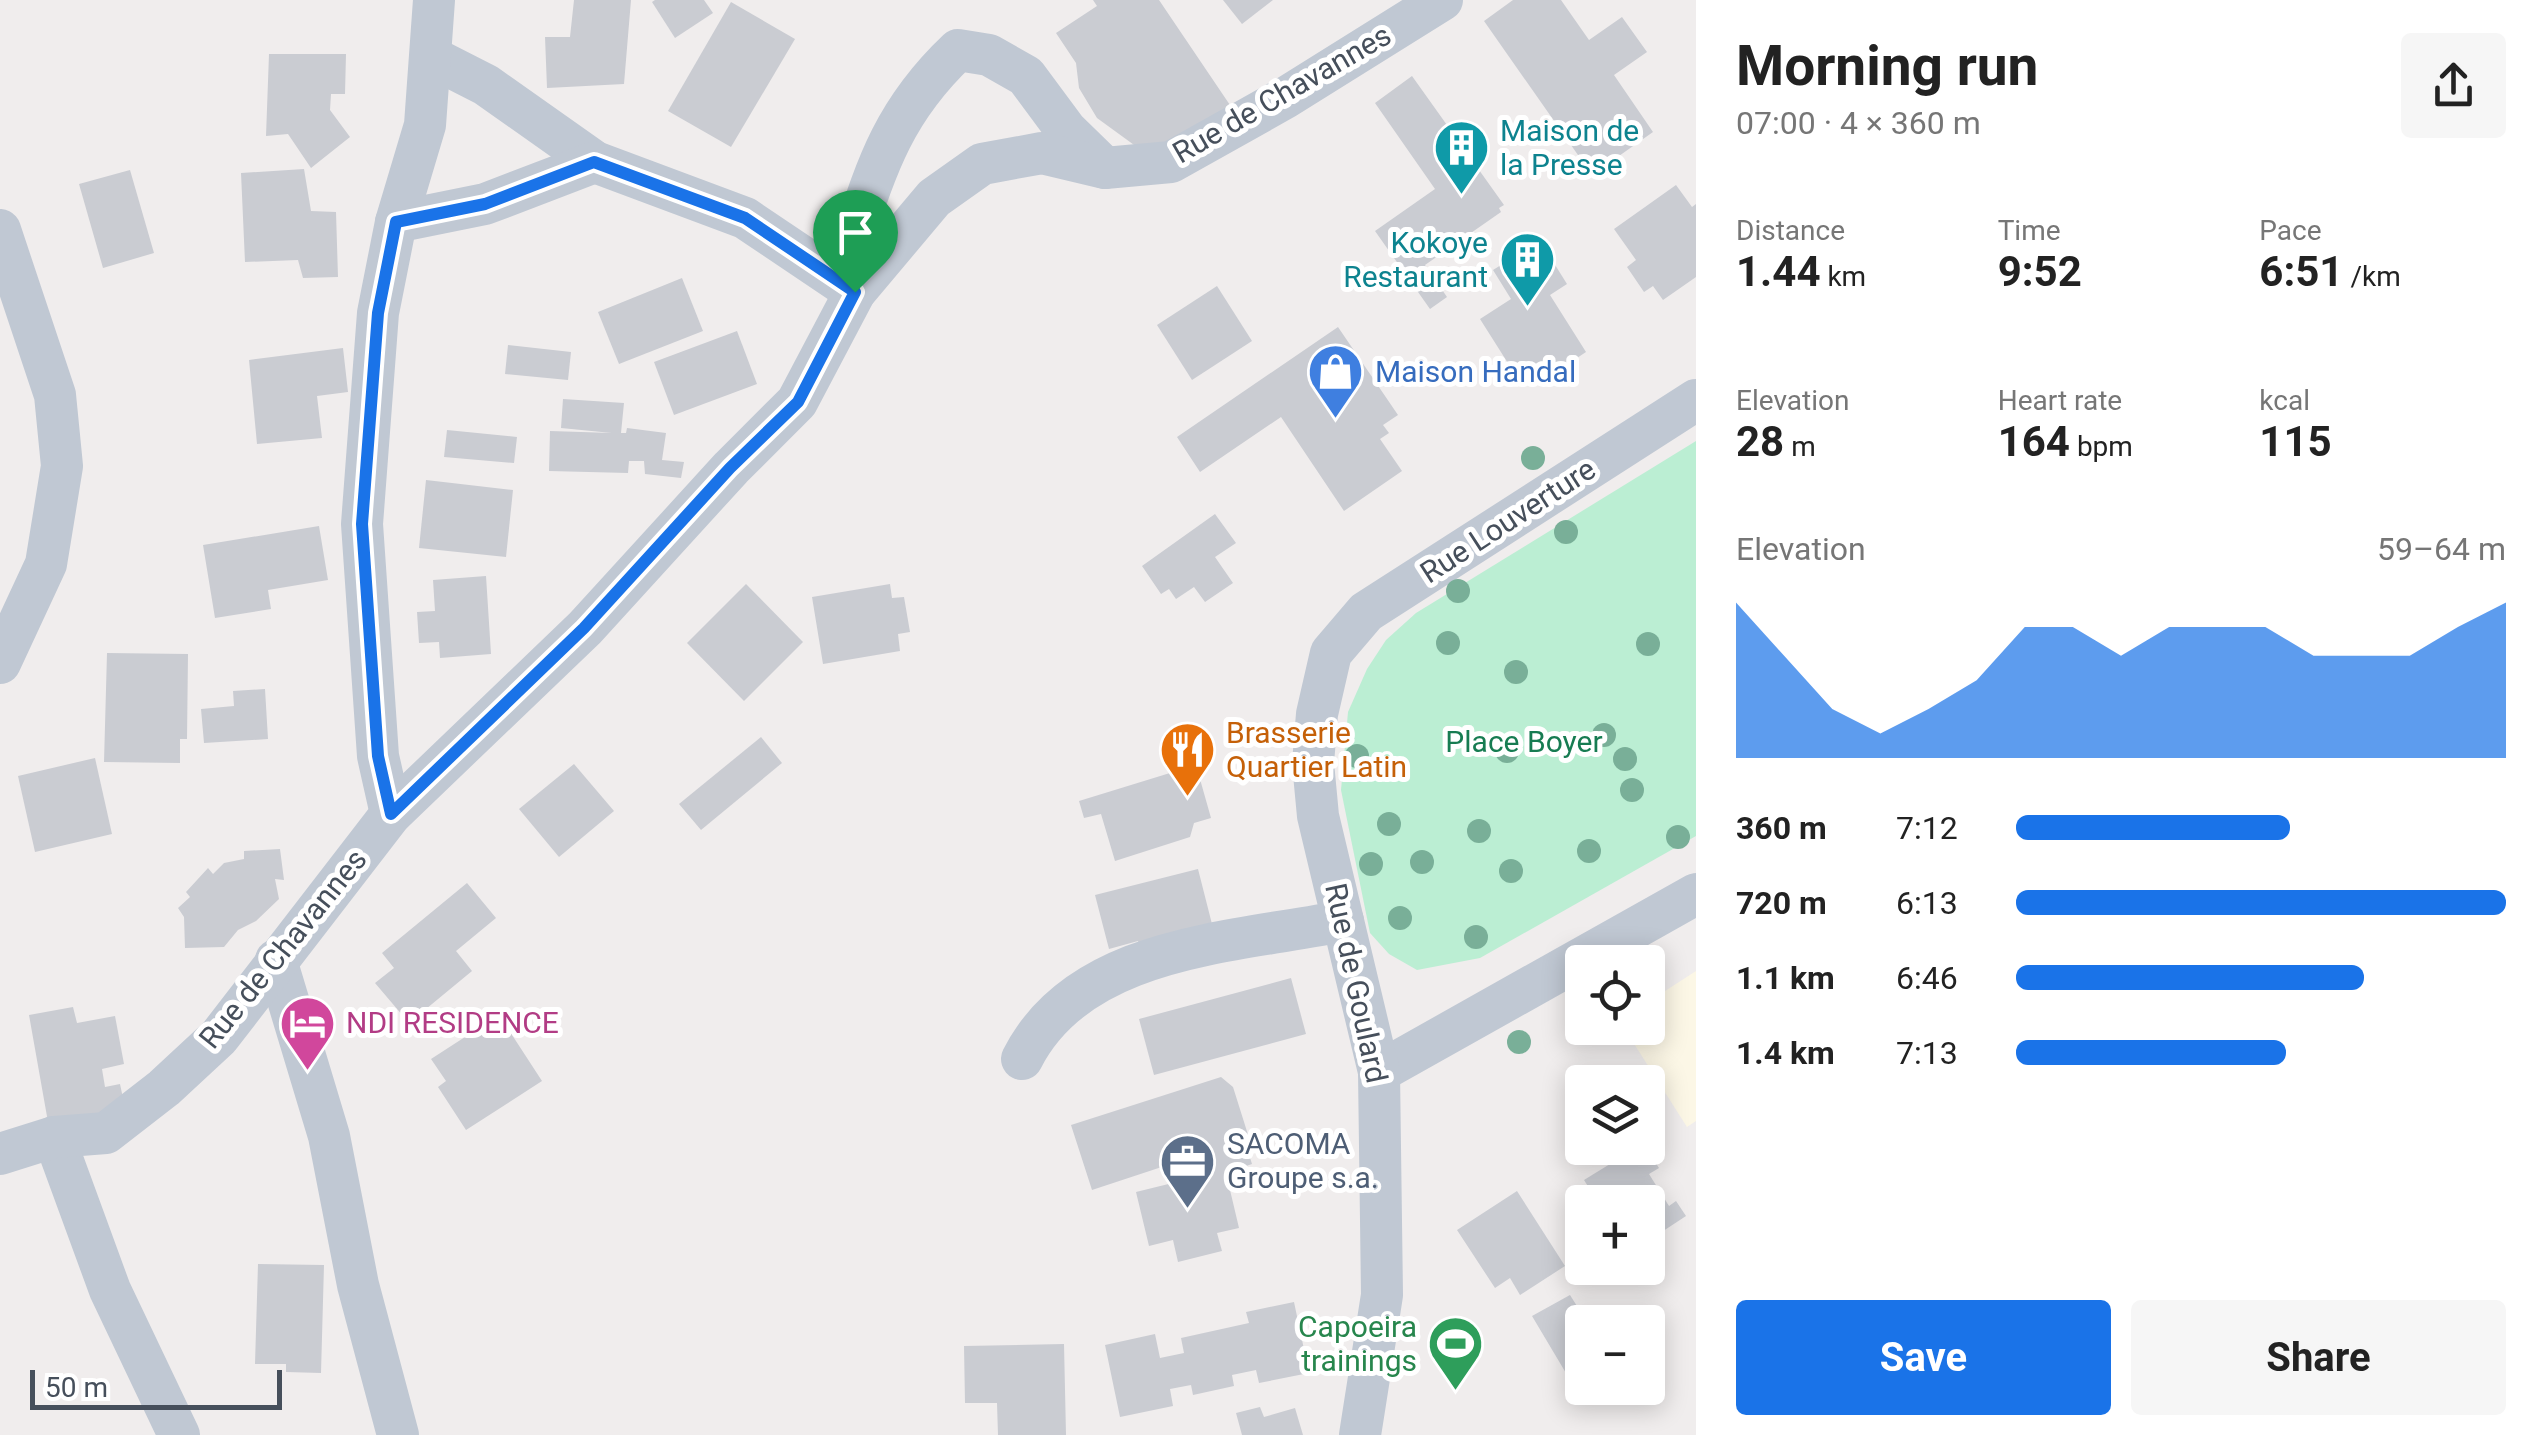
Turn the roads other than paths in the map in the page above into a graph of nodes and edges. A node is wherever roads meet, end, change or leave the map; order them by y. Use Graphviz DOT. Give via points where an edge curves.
graph roads {
  1 [pos="434,0"];
  2 [pos="1442,0"];
  3 [pos="433,58"];
  4 [pos="594,162"];
  5 [pos="1105,168"];
  6 [pos="396,222"];
  7 [pos="0,230"];
  8 [pos="847,285"];
  9 [pos="1696,400"];
  10 [pos="1331,653"];
  11 [pos="0,663"];
  12 [pos="391,814"];
  13 [pos="1696,894"];
  14 [pos="1343,921"];
  15 [pos="276,960"];
  16 [pos="1022,1059"];
  17 [pos="1380,1072"];
  18 [pos="54,1138"];
  19 [pos="0,1154"];
  20 [pos="180,1435"];
  21 [pos="398,1435"];
  22 [pos="1360,1435"];
  1 -- 3 [label="street"];
  2 -- 5 [label="street, Rue de Chavannes" via="1171,162"];
  3 -- 4 [label="street" via="486,85"];
  3 -- 6 [label="street" via="425,125"];
  4 -- 6 [label="street" via="485,204"];
  4 -- 8 [label="street" via="745,218"];
  5 -- 8 [label="street, Rue de Chavannes" via="1042,153 982,164 934,198"];
  5 -- 8 [label="street" via="1026,76 989,56 958,50 930,77 887,140"];
  6 -- 12 [label="street" via="378,313 362,524 378,756"];
  7 -- 11 [label="street" via="55,394 62,466 46,564"];
  8 -- 12 [label="street, Rue de Chavannes" via="798,402 584,628"];
  9 -- 10 [label="street, Rue Louverture" via="1366,612"];
  10 -- 14 [label="street, Rue de Goulard" via="1313,764"];
  12 -- 15 [label="street, Rue de Chavannes"];
  13 -- 17 [label="street"];
  14 -- 16 [label="street" via="1146,959 1063,1002 1037,1028"];
  14 -- 17 [label="street, Rue de Goulard"];
  15 -- 18 [label="street, Rue de Chavannes" via="219,1036 164,1088 106,1133"];
  15 -- 21 [label="street" via="329,1136 358,1285"];
  17 -- 22 [label="street, Rue de Goulard" via="1382,1295"];
  18 -- 19 [label="street, Rue de Chavannes"];
  18 -- 20 [label="street" via="110,1290"];
}
